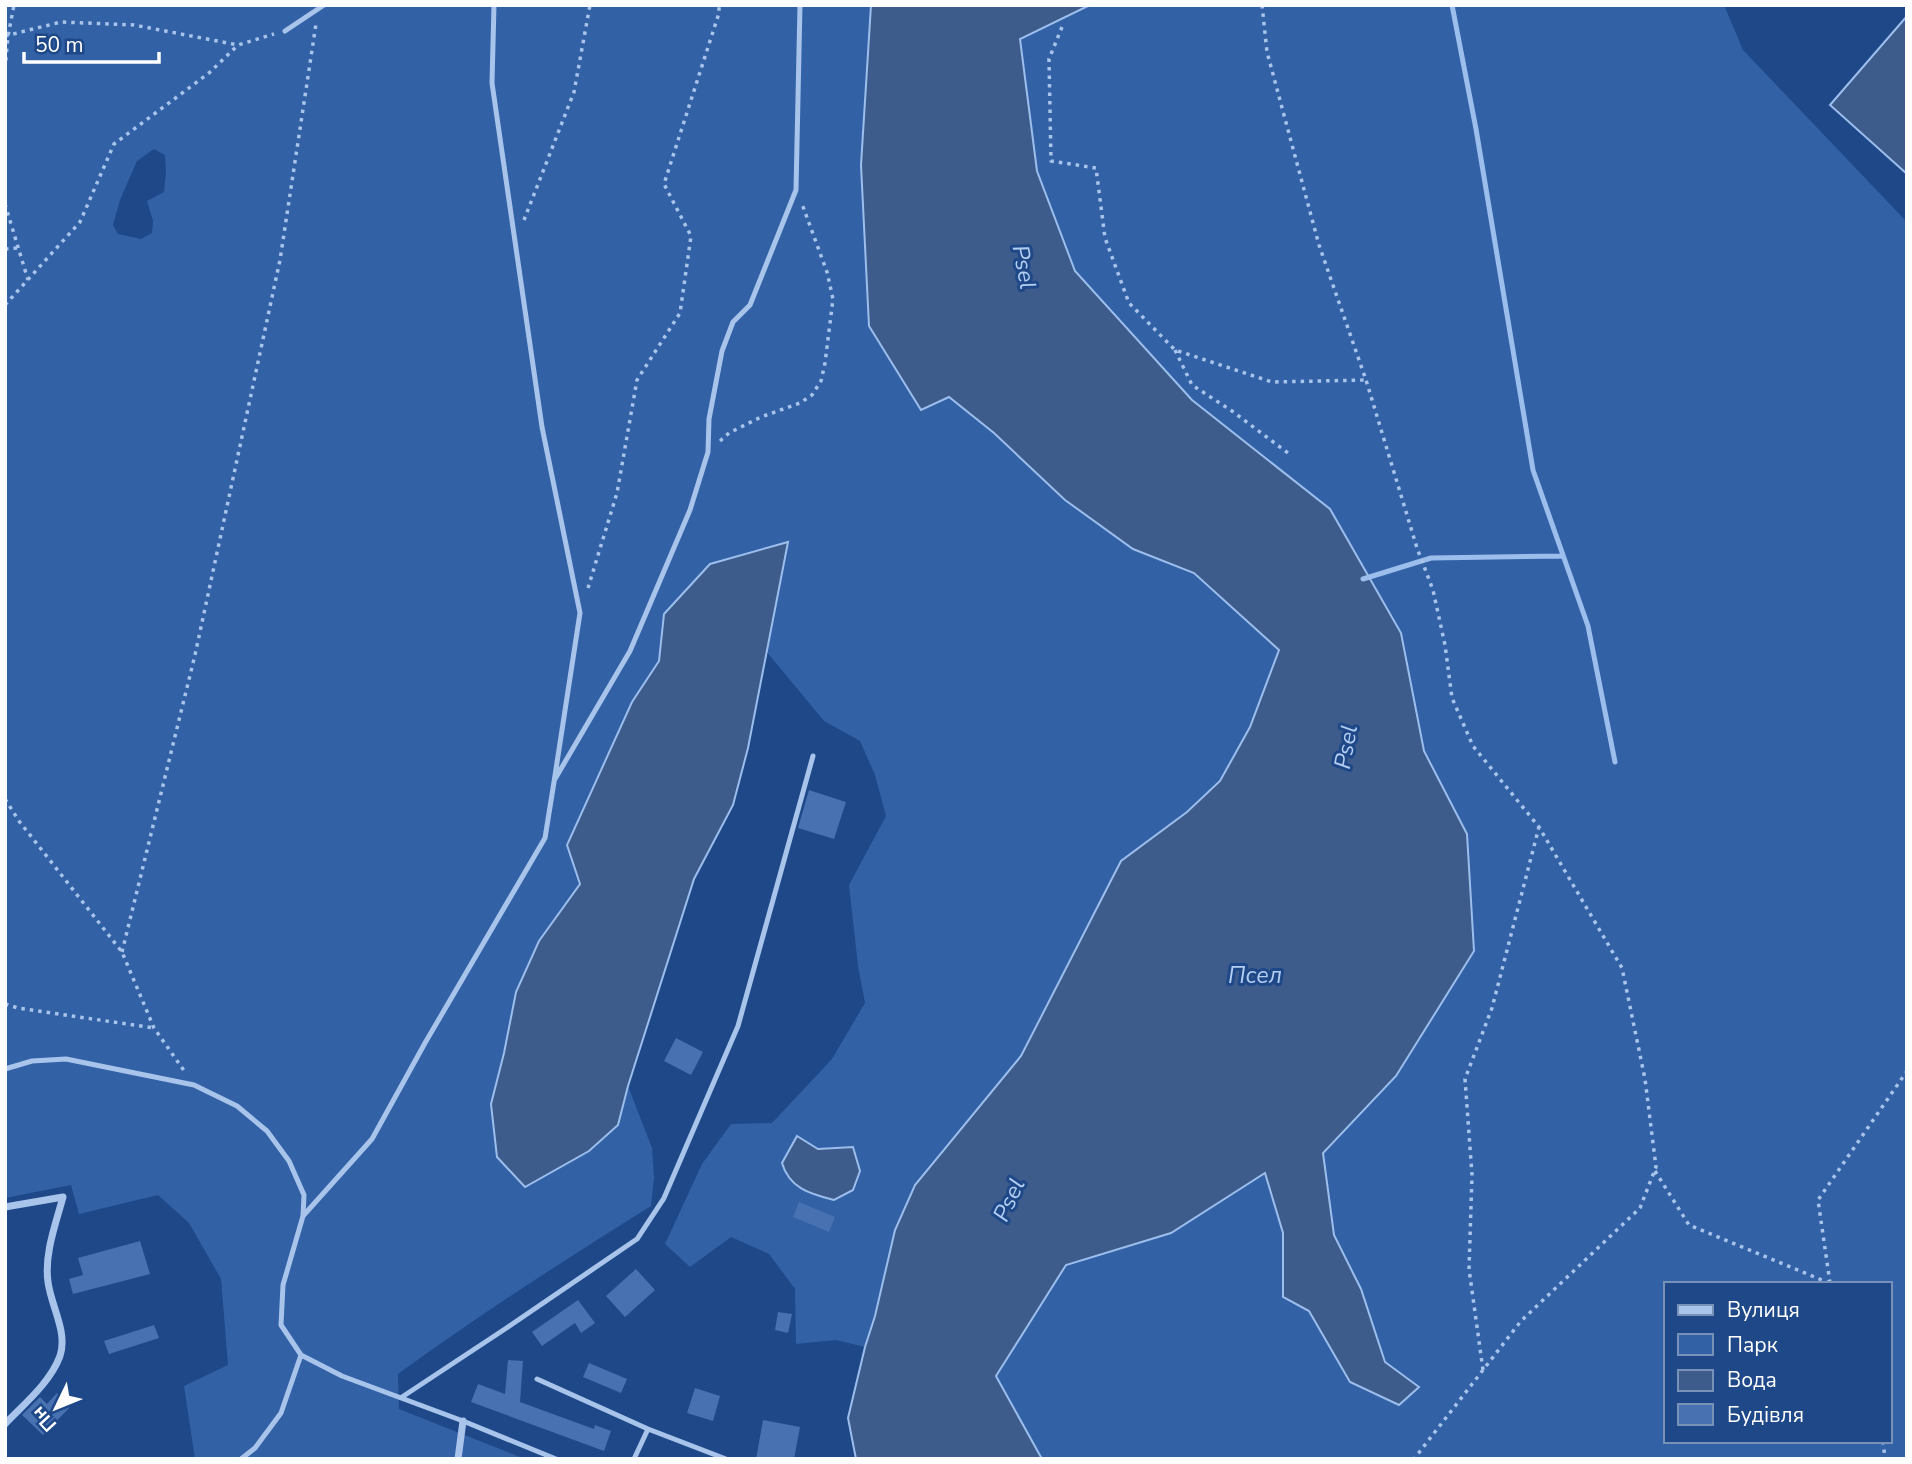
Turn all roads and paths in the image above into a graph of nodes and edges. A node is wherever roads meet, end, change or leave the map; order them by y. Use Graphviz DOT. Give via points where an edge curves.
graph roads {
  1 [pos="13,5"];
  2 [pos="324,5"];
  3 [pos="494,5"];
  4 [pos="590,5"];
  5 [pos="719,5"];
  6 [pos="800,5"];
  7 [pos="1262,5"];
  8 [pos="318,11"];
  9 [pos="1062,27"];
  10 [pos="285,31"];
  11 [pos="6,36"];
  12 [pos="238,45"];
  13 [pos="5,69"];
  14 [pos="796,190"];
  15 [pos="5,204"];
  16 [pos="516,242"];
  17 [pos="18,248"];
  18 [pos="5,249"];
  19 [pos="28,280"];
  20 [pos="5,305"];
  21 [pos="1175,350"];
  22 [pos="1366,380"];
  23 [pos="708,452"];
  24 [pos="1288,453"];
  25 [pos="580,613"];
  26 [pos="813,755"];
  27 [pos="554,782"];
  28 [pos="5,799"];
  29 [pos="1539,827"];
  30 [pos="122,952"];
  31 [pos="5,1004"];
  32 [pos="154,1028"];
  33 [pos="5,1069"];
  34 [pos="1907,1071"];
  35 [pos="194,1085"];
  36 [pos="1655,1171"];
  37 [pos="5,1207"];
  38 [pos="303,1216"];
  39 [pos="1828,1282"];
  40 [pos="1830,1282"];
  41 [pos="301,1355"];
  42 [pos="1483,1371"];
  43 [pos="537,1379"];
  44 [pos="402,1397"];
  45 [pos="463,1420"];
  46 [pos="5,1424"];
  47 [pos="648,1429"];
  48 [pos="242,1459"];
  49 [pos="458,1459"];
  50 [pos="556,1459"];
  51 [pos="634,1459"];
  52 [pos="726,1459"];
  53 [pos="1414,1459"];
  1 -- 11 [label="path"];
  2 -- 8 [label="lane"];
  3 -- 16 [label="lane" via="492,83"];
  4 -- 16 [label="path" via="574,92"];
  5 -- 25 [label="path" via="664,184 691,236 680,313 637,380 617,493"];
  6 -- 14 [label="lane"];
  7 -- 22 [label="path" via="1267,52 1312,222"];
  8 -- 10 [label="lane"];
  8 -- 30 [label="path" via="277,274 195,655"];
  9 -- 21 [label="path" via="1049,59 1051,161 1096,169 1105,238 1129,303"];
  10 -- 12 [label="path"];
  11 -- 12 [label="path" via="61,22 134,25"];
  11 -- 13 [label="path"];
  12 -- 19 [label="path" via="209,73 114,145 80,222"];
  14 -- 23 [label="lane" via="750,305 733,322 722,351 709,419"];
  14 -- 23 [label="path" via="824,261 833,299 821,381 800,403 730,433"];
  15 -- 17 [label="path"];
  16 -- 25 [label="lane" via="542,427"];
  17 -- 18 [label="path"];
  17 -- 19 [label="path"];
  19 -- 20 [label="path"];
  21 -- 22 [label="path" via="1272,382"];
  21 -- 24 [label="path" via="1192,385"];
  22 -- 29 [label="path" via="1433,590 1452,698 1472,746"];
  23 -- 27 [label="lane" via="691,510 630,651"];
  25 -- 27 [label="lane"];
  26 -- 44 [label="lane" via="738,1026 664,1198 637,1239"];
  27 -- 38 [label="lane" via="545,838 372,1139"];
  28 -- 30 [label="path"];
  29 -- 36 [label="path" via="1622,968 1645,1079"];
  29 -- 42 [label="path" via="1492,1008 1465,1079 1472,1175 1469,1269"];
  30 -- 32 [label="path"];
  31 -- 32 [label="path"];
  32 -- 35 [label="path"];
  33 -- 35 [label="lane" via="32,1061 66,1059"];
  34 -- 40 [label="path" via="1818,1200"];
  35 -- 38 [label="lane" via="237,1106 267,1131 289,1161 304,1195"];
  36 -- 39 [label="path" via="1689,1225"];
  36 -- 42 [label="path" via="1640,1208 1521,1321"];
  37 -- 46 [label="street" via="63,1197 48,1260 48,1282 62,1334 60,1355 40,1387"];
  38 -- 41 [label="lane" via="283,1285 281,1325"];
  41 -- 44 [label="lane" via="342,1376"];
  41 -- 48 [label="lane" via="281,1413"];
  42 -- 53 [label="path"];
  43 -- 47 [label="lane"];
  44 -- 45 [label="lane"];
  45 -- 49 [label="street"];
  45 -- 50 [label="lane"];
  47 -- 51 [label="lane"];
  47 -- 52 [label="lane"];
}
